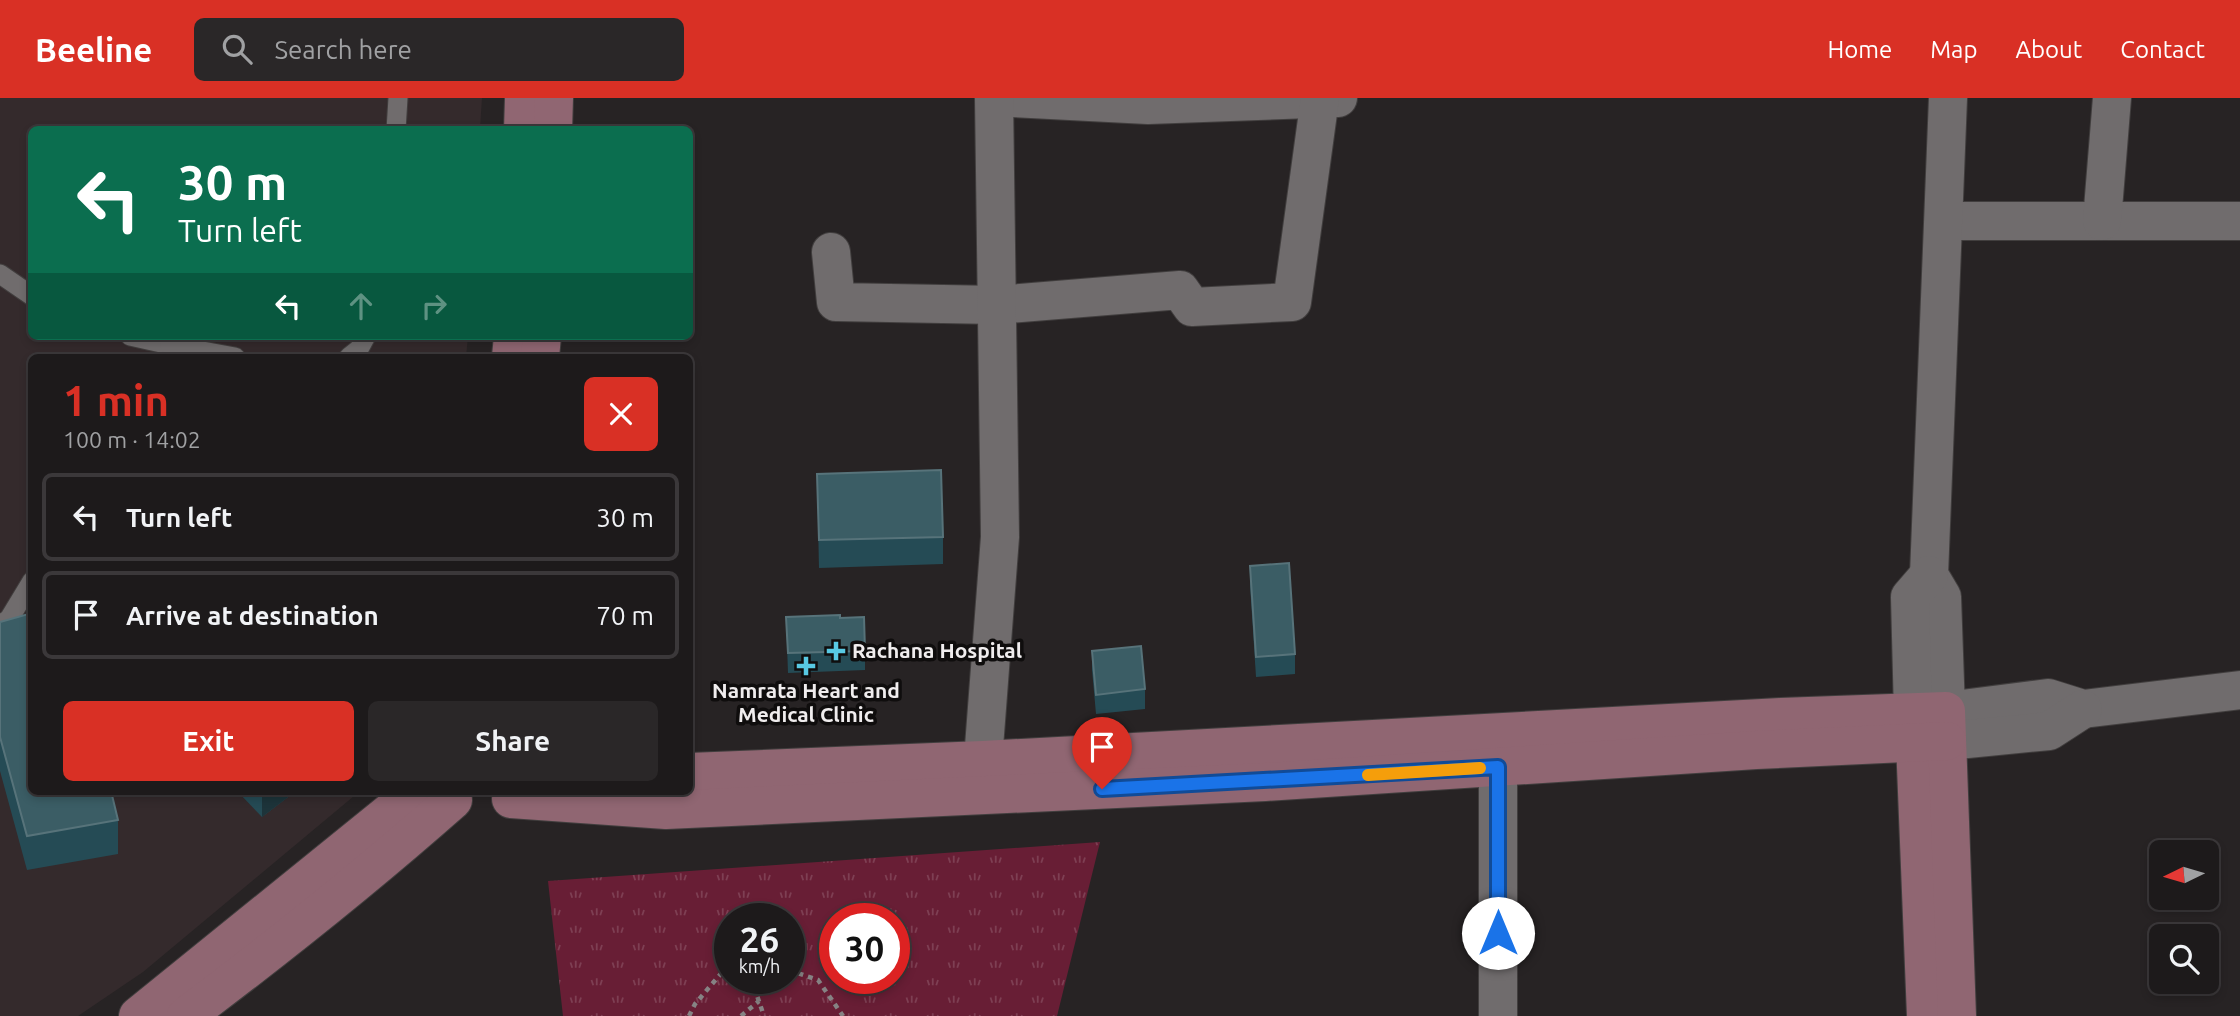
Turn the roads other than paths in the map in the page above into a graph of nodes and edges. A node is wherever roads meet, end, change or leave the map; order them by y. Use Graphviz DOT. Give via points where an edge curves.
graph roads {
  1 [pos="398,98"];
  2 [pos="524,98"];
  3 [pos="554,98"];
  4 [pos="994,98"];
  5 [pos="1012,98"];
  6 [pos="1320,98"];
  7 [pos="1338,98"];
  8 [pos="1948,98"];
  9 [pos="2112,98"];
  10 [pos="396,126"];
  11 [pos="523,126"];
  12 [pos="553,126"];
  13 [pos="1944,221"];
  14 [pos="2102,221"];
  15 [pos="2240,221"];
  16 [pos="831,252"];
  17 [pos="0,274"];
  18 [pos="28,293"];
  19 [pos="996,305"];
  20 [pos="140,340"];
  21 [pos="364,340"];
  22 [pos="169,351"];
  23 [pos="202,354"];
  24 [pos="353,354"];
  25 [pos="28,588"];
  26 [pos="0,625"];
  27 [pos="2240,690"];
  28 [pos="1931,726"];
  29 [pos="983,760"];
  30 [pos="1498,767"];
  31 [pos="693,772"];
  32 [pos="411,795"];
  33 [pos="449,795"];
  34 [pos="515,795"];
  35 [pos="138,1016"];
  36 [pos="186,1016"];
  37 [pos="1499,1016"];
  38 [pos="1926,1016"];
  39 [pos="1957,1016"];
  1 -- 10 [label="lane"];
  2 -- 11 [label="main road"];
  3 -- 12 [label="main road"];
  4 -- 19 [label="street"];
  5 -- 6 [label="street" via="1148,105"];
  6 -- 7 [label="street"];
  6 -- 19 [label="street" via="1293,302 1192,307 1180,290"];
  8 -- 13 [label="street"];
  9 -- 14 [label="street"];
  13 -- 14 [label="street"];
  13 -- 28 [label="street" via="1929,575 1942,597"];
  14 -- 15 [label="street"];
  16 -- 19 [label="street" via="836,302"];
  17 -- 18 [label="lane"];
  19 -- 29 [label="street" via="1000,537"];
  20 -- 22 [label="lane"];
  21 -- 24 [label="lane"];
  22 -- 23 [label="lane"];
  25 -- 26 [label="lane" via="9,619"];
  27 -- 28 [label="street" via="2083,709 2048,698"];
  28 -- 29 [label="main road" via="1768,718"];
  28 -- 30 [label="main road"];
  28 -- 38 [label="main road"];
  28 -- 39 [label="main road"];
  29 -- 31 [label="main road"];
  30 -- 34 [label="main road" via="666,810"];
  30 -- 37 [label="street"];
  32 -- 35 [label="main road"];
  33 -- 34 [label="main road" via="467,807 483,809"];
  33 -- 36 [label="main road" via="397,850"];
}
